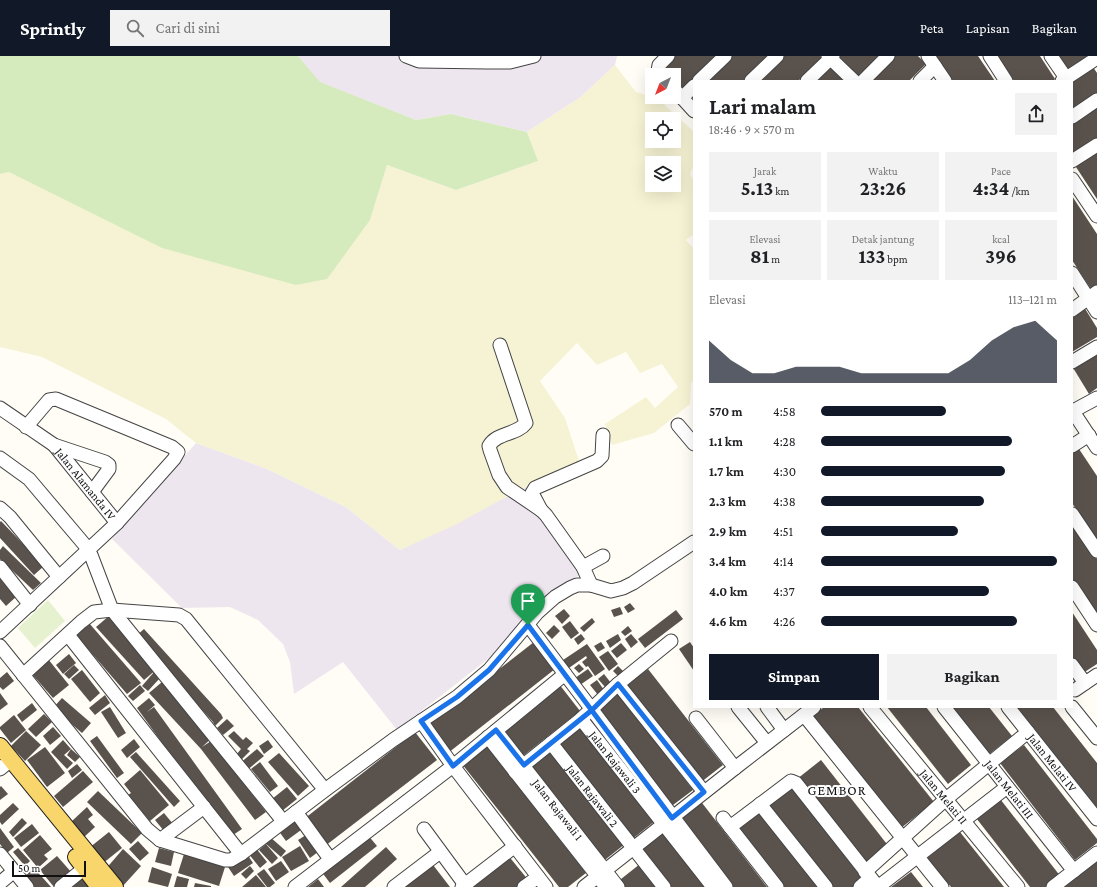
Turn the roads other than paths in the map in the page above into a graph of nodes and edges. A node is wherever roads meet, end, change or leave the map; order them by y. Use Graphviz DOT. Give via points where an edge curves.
graph roads {
  1 [pos="406,56"];
  2 [pos="534,56"];
  3 [pos="668,56"];
  4 [pos="725,56"];
  5 [pos="777,56"];
  6 [pos="888,56"];
  7 [pos="990,56"];
  8 [pos="1051,56"];
  9 [pos="830,57"];
  10 [pos="1097,57"];
  11 [pos="932,61"];
  12 [pos="658,68"];
  13 [pos="700,80"];
  14 [pos="752,80"];
  15 [pos="808,80"];
  16 [pos="853,80"];
  17 [pos="864,80"];
  18 [pos="921,80"];
  19 [pos="944,80"];
  20 [pos="1005,80"];
  21 [pos="1064,80"];
  22 [pos="693,86"];
  23 [pos="681,92"];
  24 [pos="681,97"];
  25 [pos="1097,100"];
  26 [pos="693,109"];
  27 [pos="1073,116"];
  28 [pos="1097,145"];
  29 [pos="1073,160"];
  30 [pos="1073,180"];
  31 [pos="1097,216"];
  32 [pos="1073,274"];
  33 [pos="1093,295"];
  34 [pos="1073,309"];
  35 [pos="1097,312"];
  36 [pos="500,346"];
  37 [pos="1097,347"];
  38 [pos="1073,361"];
  39 [pos="1097,398"];
  40 [pos="0,408"];
  41 [pos="1073,410"];
  42 [pos="1073,412"];
  43 [pos="678,425"];
  44 [pos="26,426"];
  45 [pos="603,435"];
  46 [pos="1094,442"];
  47 [pos="693,443"];
  48 [pos="54,445"];
  49 [pos="1073,446"];
  50 [pos="0,458"];
  51 [pos="92,492"];
  52 [pos="0,508"];
  53 [pos="541,510"];
  54 [pos="1073,515"];
  55 [pos="117,523"];
  56 [pos="693,545"];
  57 [pos="1097,551"];
  58 [pos="90,552"];
  59 [pos="603,556"];
  60 [pos="0,566"];
  61 [pos="583,567"];
  62 [pos="59,577"];
  63 [pos="591,585"];
  64 [pos="1073,590"];
  65 [pos="30,604"];
  66 [pos="112,610"];
  67 [pos="528,625"];
  68 [pos="1097,626"];
  69 [pos="0,632"];
  70 [pos="68,635"];
  71 [pos="671,641"];
  72 [pos="0,646"];
  73 [pos="4,661"];
  74 [pos="1073,668"];
  75 [pos="565,674"];
  76 [pos="23,675"];
  77 [pos="1097,675"];
  78 [pos="618,684"];
  79 [pos="739,708"];
  80 [pos="768,708"];
  81 [pos="871,708"];
  82 [pos="945,708"];
  83 [pos="1009,708"];
  84 [pos="1073,708"];
  85 [pos="592,710"];
  86 [pos="809,711"];
  87 [pos="696,718"];
  88 [pos="581,719"];
  89 [pos="421,721"];
  90 [pos="784,730"];
  91 [pos="1028,732"];
  92 [pos="492,734"];
  93 [pos="1097,738"];
  94 [pos="551,743"];
  95 [pos="767,743"];
  96 [pos="0,746"];
  97 [pos="4,763"];
  98 [pos="989,765"];
  99 [pos="453,766"];
  100 [pos="519,768"];
  101 [pos="735,768"];
  102 [pos="1007,787"];
  103 [pos="325,790"];
  104 [pos="704,792"];
  105 [pos="946,800"];
  106 [pos="760,804"];
  107 [pos="204,807"];
  108 [pos="296,812"];
  109 [pos="1097,819"];
  110 [pos="284,821"];
  111 [pos="668,821"];
  112 [pos="964,821"];
  113 [pos="424,829"];
  114 [pos="903,839"];
  115 [pos="160,840"];
  116 [pos="514,846"];
  117 [pos="634,848"];
  118 [pos="440,852"];
  119 [pos="1097,853"];
  120 [pos="0,854"];
  121 [pos="241,854"];
  122 [pos="918,856"];
  123 [pos="330,859"];
  124 [pos="89,865"];
  125 [pos="14,871"];
  126 [pos="1074,871"];
  127 [pos="601,874"];
  128 [pos="873,881"];
  129 [pos="542,882"];
  130 [pos="0,883"];
  131 [pos="463,884"];
  132 [pos="27,887"];
  133 [pos="61,887"];
  134 [pos="99,887"];
  135 [pos="115,887"];
  136 [pos="295,887"];
  137 [pos="394,887"];
  138 [pos="524,887"];
  139 [pos="584,887"];
  140 [pos="606,887"];
  141 [pos="618,887"];
  142 [pos="664,887"];
  143 [pos="713,887"];
  144 [pos="726,887"];
  145 [pos="778,887"];
  146 [pos="826,887"];
  147 [pos="860,887"];
  148 [pos="942,887"];
  149 [pos="1018,887"];
  150 [pos="1053,887"];
  1 -- 2 [label="street" via="419,61 510,62"];
  3 -- 12 [label="street"];
  4 -- 13 [label="street"];
  5 -- 14 [label="street"];
  6 -- 17 [label="street"];
  7 -- 20 [label="street"];
  8 -- 21 [label="street"];
  9 -- 15 [label="street"];
  9 -- 16 [label="street"];
  10 -- 21 [label="street"];
  11 -- 18 [label="street"];
  11 -- 19 [label="street"];
  22 -- 23 [label="street"];
  24 -- 26 [label="street"];
  25 -- 27 [label="street"];
  28 -- 29 [label="street"];
  30 -- 31 [label="street"];
  32 -- 33 [label="street"];
  33 -- 34 [label="street"];
  33 -- 35 [label="street"];
  36 -- 53 [label="street" via="526,423 522,428 494,440 489,446 490,450 499,475 507,487"];
  37 -- 38 [label="street"];
  39 -- 41 [label="street"];
  40 -- 44 [label="street"];
  42 -- 46 [label="street"];
  43 -- 47 [label="street"];
  44 -- 48 [label="street"];
  44 -- 55 [label="street" via="49,400 56,399 176,449 178,452 174,459"];
  45 -- 53 [label="street" via="602,456 597,461 534,489 533,495"];
  46 -- 49 [label="street"];
  48 -- 51 [label="street, Jalan Alamanda IV"];
  48 -- 51 [label="street" via="109,465 109,469"];
  50 -- 58 [label="street" via="34,484"];
  51 -- 55 [label="street, Jalan Alamanda IV"];
  52 -- 62 [label="street"];
  53 -- 61 [label="street"];
  54 -- 57 [label="street"];
  55 -- 58 [label="street"];
  56 -- 63 [label="street" via="623,588 611,591"];
  58 -- 62 [label="street"];
  58 -- 66 [label="street"];
  59 -- 61 [label="street"];
  60 -- 65 [label="street"];
  61 -- 63 [label="street"];
  62 -- 65 [label="street"];
  63 -- 67 [label="street" via="577,585 562,592 545,605"];
  64 -- 68 [label="street"];
  65 -- 69 [label="street"];
  66 -- 70 [label="street" via="94,612"];
  66 -- 103 [label="street" via="176,614 186,619"];
  66 -- 110 [label="street"];
  67 -- 75 [label="street"];
  67 -- 89 [label="street" via="489,670 457,697"];
  70 -- 76 [label="street"];
  70 -- 107 [label="street"];
  71 -- 78 [label="street"];
  72 -- 73 [label="street"];
  73 -- 76 [label="street"];
  74 -- 77 [label="street" via="1080,686"];
  75 -- 85 [label="street"];
  75 -- 92 [label="street"];
  76 -- 115 [label="street" via="147,829"];
  78 -- 85 [label="street"];
  78 -- 104 [label="street"];
  79 -- 95 [label="street"];
  80 -- 90 [label="street"];
  81 -- 105 [label="street, Jalan Melati II"];
  82 -- 98 [label="street, Jalan Melati III"];
  83 -- 91 [label="street, Jalan Melati IV"];
  84 -- 93 [label="street"];
  85 -- 88 [label="street"];
  85 -- 111 [label="street"];
  86 -- 90 [label="street"];
  86 -- 114 [label="street"];
  87 -- 101 [label="street"];
  88 -- 94 [label="street"];
  88 -- 111 [label="street, Jalan Rajawali 3"];
  89 -- 99 [label="street"];
  89 -- 103 [label="street"];
  90 -- 95 [label="street"];
  91 -- 98 [label="street"];
  91 -- 109 [label="street, Jalan Melati IV"];
  92 -- 99 [label="street"];
  92 -- 100 [label="street, Jalan Rajawali 1"];
  94 -- 100 [label="street"];
  94 -- 117 [label="street, Jalan Rajawali 2"];
  95 -- 101 [label="street"];
  96 -- 97 [label="main road"];
  97 -- 124 [label="main road"];
  98 -- 102 [label="street, Jalan Melati III"];
  98 -- 105 [label="street"];
  99 -- 116 [label="street"];
  99 -- 123 [label="street"];
  100 -- 127 [label="street, Jalan Rajawali 1"];
  101 -- 104 [label="street"];
  102 -- 112 [label="street"];
  102 -- 126 [label="street, Jalan Melati III"];
  103 -- 108 [label="street"];
  104 -- 111 [label="street"];
  105 -- 112 [label="street, Jalan Melati II"];
  105 -- 114 [label="street"];
  106 -- 128 [label="street" via="791,781 796,783"];
  106 -- 145 [label="street" via="726,822"];
  106 -- 146 [label="street"];
  107 -- 115 [label="street"];
  107 -- 121 [label="street"];
  108 -- 110 [label="street"];
  108 -- 123 [label="street"];
  110 -- 121 [label="street"];
  111 -- 117 [label="street"];
  111 -- 143 [label="street"];
  111 -- 144 [label="street"];
  112 -- 122 [label="street"];
  112 -- 149 [label="street, Jalan Melati II"];
  113 -- 118 [label="street"];
  114 -- 122 [label="street"];
  114 -- 128 [label="street"];
  115 -- 121 [label="street" via="225,860 231,860"];
  116 -- 129 [label="street"];
  116 -- 131 [label="street"];
  117 -- 127 [label="street"];
  117 -- 142 [label="street, Jalan Rajawali 2"];
  118 -- 131 [label="street"];
  118 -- 137 [label="street"];
  119 -- 126 [label="street"];
  120 -- 125 [label="street"];
  122 -- 128 [label="street"];
  122 -- 148 [label="street"];
  123 -- 136 [label="street"];
  124 -- 133 [label="street"];
  124 -- 134 [label="main road"];
  124 -- 135 [label="main road"];
  125 -- 130 [label="street"];
  125 -- 132 [label="street"];
  126 -- 150 [label="street"];
  127 -- 139 [label="street"];
  127 -- 140 [label="street"];
  127 -- 141 [label="street"];
  128 -- 147 [label="street"];
  129 -- 138 [label="street"];
}
